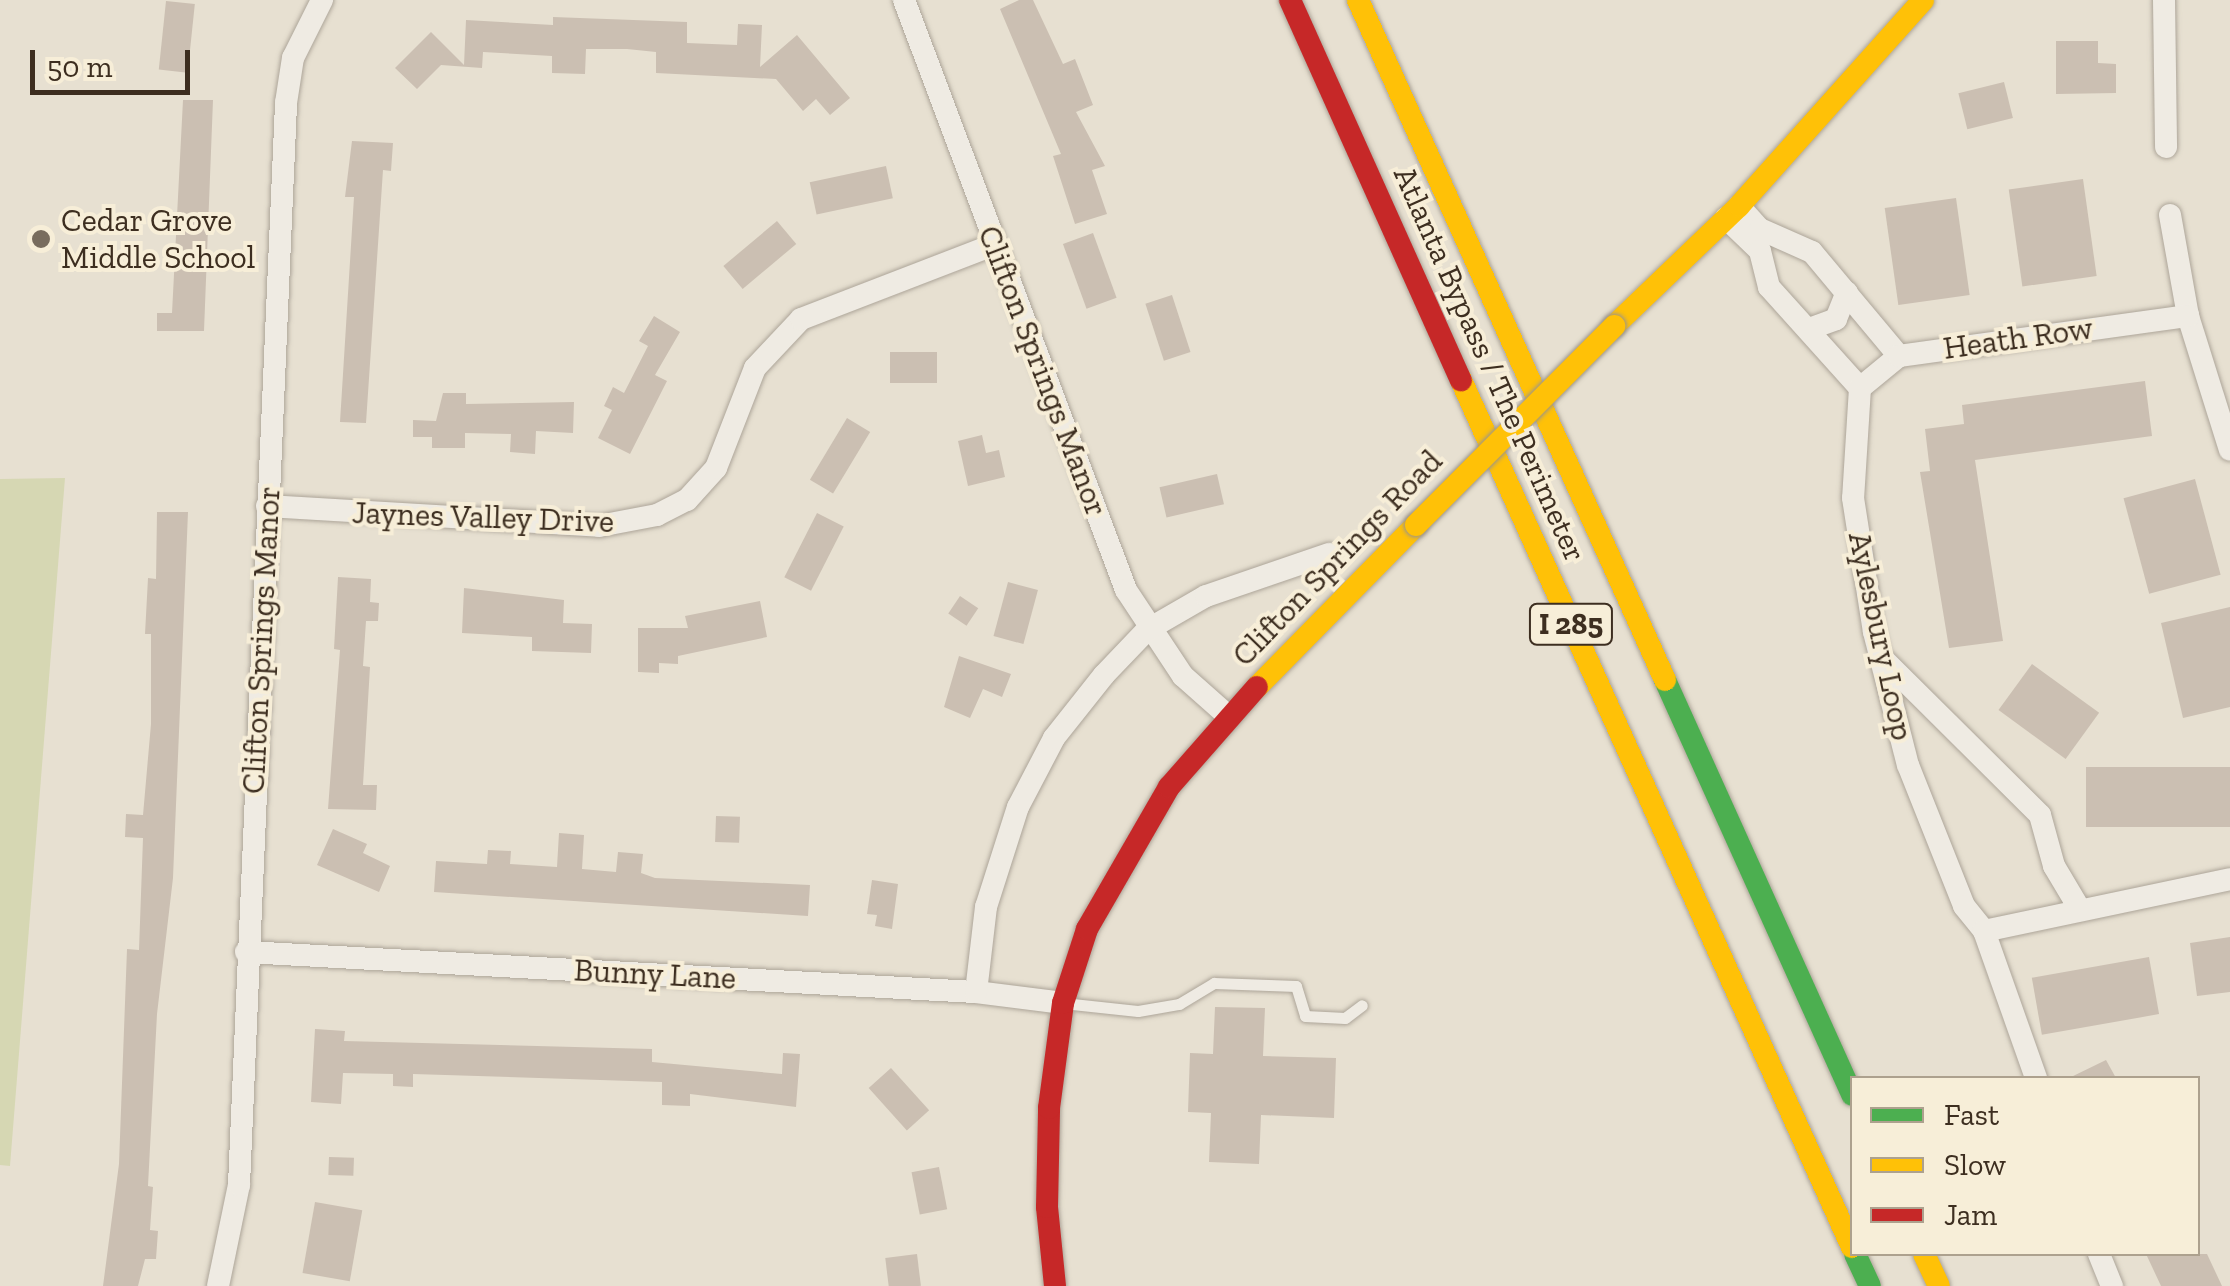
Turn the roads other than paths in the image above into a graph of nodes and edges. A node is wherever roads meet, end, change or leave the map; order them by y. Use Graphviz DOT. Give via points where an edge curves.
graph roads {
  1 [pos="322,0"];
  2 [pos="904,0"];
  3 [pos="1290,0"];
  4 [pos="1358,0"];
  5 [pos="1922,0"];
  6 [pos="2164,0"];
  7 [pos="2166,147"];
  8 [pos="1732,212"];
  9 [pos="2170,215"];
  10 [pos="996,244"];
  11 [pos="1847,292"];
  12 [pos="2188,316"];
  13 [pos="1809,329"];
  14 [pos="1899,356"];
  15 [pos="1860,388"];
  16 [pos="2230,450"];
  17 [pos="267,506"];
  18 [pos="1329,554"];
  19 [pos="1147,630"];
  20 [pos="1881,657"];
  21 [pos="1228,716"];
  22 [pos="2230,879"];
  23 [pos="2079,908"];
  24 [pos="1984,931"];
  25 [pos="246,952"];
  26 [pos="976,992"];
  27 [pos="1064,1002"];
  28 [pos="1362,1005"];
  29 [pos="2035,1076"];
  30 [pos="1850,1091"];
  31 [pos="1850,1241"];
  32 [pos="1857,1256"];
  33 [pos="1925,1256"];
  34 [pos="2100,1256"];
  35 [pos="218,1286"];
  36 [pos="1055,1286"];
  37 [pos="1870,1286"];
  38 [pos="1939,1286"];
  39 [pos="2112,1286"];
  1 -- 17 [label="street, Clifton Springs Manor" via="294,58 286,102"];
  2 -- 10 [label="street, Clifton Springs Manor"];
  3 -- 31 [label="main road, Atlanta Bypass / The Perimeter / I 285"];
  4 -- 30 [label="main road, Atlanta Bypass / The Perimeter / I 285"];
  5 -- 8 [label="main road, Clifton Springs Road"];
  6 -- 7 [label="street"];
  8 -- 11 [label="street" via="1812,252"];
  8 -- 13 [label="street" via="1760,251 1770,287"];
  8 -- 21 [label="main road, Clifton Springs Road, bridge"];
  9 -- 12 [label="street"];
  10 -- 17 [label="street, Jaynes Valley Drive" via="801,319 755,368 716,468 687,500 658,515 600,526"];
  10 -- 19 [label="street, Clifton Springs Manor"];
  11 -- 13 [label="street" via="1836,319"];
  11 -- 14 [label="street"];
  12 -- 14 [label="street, Heath Row"];
  12 -- 16 [label="street"];
  13 -- 15 [label="street"];
  14 -- 15 [label="street, Heath Row"];
  15 -- 20 [label="street, Aylesbury Loop" via="1853,498"];
  17 -- 25 [label="street, Clifton Springs Manor"];
  18 -- 19 [label="street" via="1206,596"];
  19 -- 21 [label="street, Clifton Springs Manor"];
  19 -- 26 [label="street" via="1054,738 1018,807 986,907"];
  20 -- 23 [label="street" via="2040,816 2054,866"];
  20 -- 24 [label="street, Aylesbury Loop" via="1908,765 1964,906"];
  21 -- 27 [label="main road, Clifton Springs Road" via="1169,788 1125,858 1087,929"];
  22 -- 23 [label="street"];
  23 -- 24 [label="street"];
  24 -- 29 [label="street, Aylesbury Loop"];
  25 -- 26 [label="street, Bunny Lane"];
  25 -- 35 [label="street, Clifton Springs Manor" via="238,1186"];
  26 -- 27 [label="street, Bunny Lane"];
  27 -- 28 [label="lane" via="1138,1011 1179,1004 1214,983 1296,986 1305,1016 1345,1018"];
  27 -- 36 [label="main road, Clifton Springs Road" via="1049,1108 1047,1208"];
  32 -- 37 [label="main road, Atlanta Bypass / The Perimeter / I 285"];
  33 -- 38 [label="main road"];
  34 -- 39 [label="street"];
}
